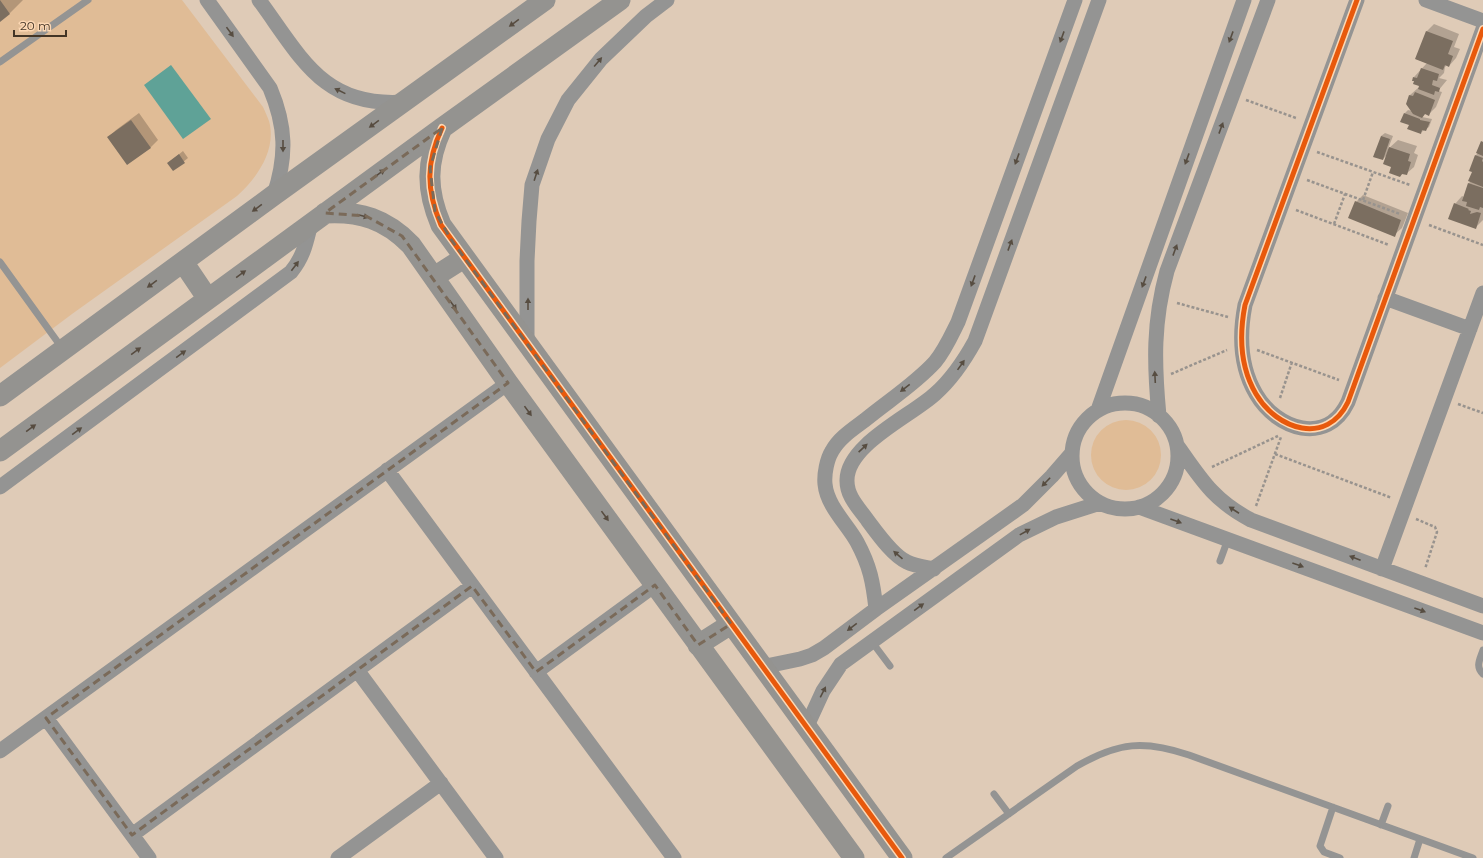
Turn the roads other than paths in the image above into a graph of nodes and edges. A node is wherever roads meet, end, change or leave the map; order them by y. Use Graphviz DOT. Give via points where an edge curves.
graph roads {
  1 [pos="88,0"];
  2 [pos="207,0"];
  3 [pos="260,0"];
  4 [pos="545,0"];
  5 [pos="620,0"];
  6 [pos="667,0"];
  7 [pos="1075,0"];
  8 [pos="1099,0"];
  9 [pos="1244,0"];
  10 [pos="1268,0"];
  11 [pos="1357,0"];
  12 [pos="1426,0"];
  13 [pos="1483,20"];
  14 [pos="1483,29"];
  15 [pos="0,62"];
  16 [pos="405,102"];
  17 [pos="442,128"];
  18 [pos="274,195"];
  19 [pos="318,218"];
  20 [pos="464,258"];
  21 [pos="0,262"];
  22 [pos="183,262"];
  23 [pos="434,277"];
  24 [pos="1483,293"];
  25 [pos="208,298"];
  26 [pos="1385,298"];
  27 [pos="1470,329"];
  28 [pos="528,343"];
  29 [pos="64,349"];
  30 [pos="508,383"];
  31 [pos="0,396"];
  32 [pos="1098,410"];
  33 [pos="1159,416"];
  34 [pos="1177,445"];
  35 [pos="0,451"];
  36 [pos="1072,453"];
  37 [pos="387,470"];
  38 [pos="0,487"];
  39 [pos="1100,503"];
  40 [pos="1140,507"];
  41 [pos="1228,540"];
  42 [pos="1325,547"];
  43 [pos="1220,561"];
  44 [pos="934,569"];
  45 [pos="1382,569"];
  46 [pos="1316,572"];
  47 [pos="655,585"];
  48 [pos="472,586"];
  49 [pos="1483,606"];
  50 [pos="876,609"];
  51 [pos="731,624"];
  52 [pos="1483,633"];
  53 [pos="872,642"];
  54 [pos="698,645"];
  55 [pos="1483,650"];
  56 [pos="890,666"];
  57 [pos="762,667"];
  58 [pos="357,670"];
  59 [pos="536,672"];
  60 [pos="1483,674"];
  61 [pos="46,718"];
  62 [pos="806,728"];
  63 [pos="0,751"];
  64 [pos="441,783"];
  65 [pos="994,794"];
  66 [pos="1388,806"];
  67 [pos="1333,807"];
  68 [pos="1009,814"];
  69 [pos="1381,825"];
  70 [pos="132,835"];
  71 [pos="1420,839"];
  72 [pos="149,858"];
  73 [pos="338,858"];
  74 [pos="496,858"];
  75 [pos="674,858"];
  76 [pos="854,858"];
  77 [pos="902,858"];
  78 [pos="946,858"];
  79 [pos="1340,858"];
  80 [pos="1414,858"];
  81 [pos="1473,858"];
  1 -- 15 [label="lane"];
  2 -- 18 [label="street, one-way" via="270,88 276,102 282,124 284,147"];
  16 -- 3 [label="street, one-way" via="366,100 330,85 310,69"];
  4 -- 16 [label="street, one-way"];
  5 -- 17 [label="street"];
  28 -- 6 [label="street, one-way" via="528,221 532,185 548,139 568,100 601,59 646,16"];
  7 -- 50 [label="street, one-way" via="958,322 948,343 919,377 843,436 832,452 827,466 825,484 829,497 868,564"];
  44 -- 8 [label="street, one-way" via="907,562 897,556 873,528 849,496 847,480 850,465 856,454 870,441 934,395 950,380 975,341"];
  9 -- 32 [label="street, one-way"];
  33 -- 10 [label="street, one-way" via="1155,339 1168,271"];
  11 -- 26 [label="street" via="1245,305 1242,321 1242,357 1250,382 1264,406 1274,416 1297,428 1321,428 1334,421 1344,411"];
  12 -- 13 [label="street"];
  14 -- 26 [label="street"];
  16 -- 18 [label="street, one-way"];
  19 -- 17 [label="street, one-way"];
  17 -- 20 [label="street" via="432,154 429,175 431,197 441,225"];
  18 -- 22 [label="street, one-way"];
  19 -- 23 [label="street, one-way" via="352,213 366,216 391,228 411,245"];
  25 -- 19 [label="street, one-way"];
  38 -- 19 [label="street, one-way" via="291,272 299,262"];
  20 -- 23 [label="street"];
  20 -- 28 [label="street"];
  21 -- 29 [label="lane"];
  22 -- 25 [label="street"];
  22 -- 29 [label="street, one-way"];
  23 -- 30 [label="street, one-way"];
  24 -- 27 [label="street"];
  35 -- 25 [label="street, one-way"];
  26 -- 27 [label="street"];
  27 -- 45 [label="street"];
  28 -- 51 [label="street"];
  29 -- 31 [label="street"];
  30 -- 37 [label="street"];
  30 -- 47 [label="street, one-way"];
  32 -- 33 [label="street" via="1129,403 1145,407"];
  32 -- 36 [label="street" via="1080,428 1074,440"];
  33 -- 34 [label="street" via="1167,424"];
  34 -- 40 [label="street" via="1176,472 1171,484 1152,502"];
  42 -- 34 [label="street, one-way" via="1251,520 1228,506 1216,497"];
  36 -- 39 [label="street" via="1076,477 1090,496"];
  36 -- 44 [label="street, one-way" via="1023,505"];
  37 -- 48 [label="street"];
  37 -- 61 [label="street"];
  39 -- 40 [label="street" via="1113,508"];
  53 -- 39 [label="street, one-way" via="1019,535 1056,517"];
  40 -- 41 [label="street, one-way"];
  41 -- 43 [label="lane"];
  41 -- 46 [label="street, one-way"];
  45 -- 42 [label="street, one-way"];
  42 -- 46 [label="street"];
  44 -- 50 [label="street"];
  45 -- 49 [label="street"];
  46 -- 52 [label="street, one-way"];
  47 -- 54 [label="street"];
  47 -- 59 [label="street"];
  48 -- 58 [label="street"];
  48 -- 59 [label="street"];
  50 -- 57 [label="street, one-way" via="812,655"];
  51 -- 54 [label="street"];
  51 -- 57 [label="street"];
  53 -- 56 [label="lane"];
  62 -- 53 [label="street, one-way" via="823,691 841,664"];
  54 -- 76 [label="street"];
  55 -- 60 [label="lane" via="1478,664"];
  57 -- 62 [label="street"];
  58 -- 64 [label="street"];
  58 -- 70 [label="street"];
  59 -- 75 [label="street"];
  61 -- 63 [label="street"];
  61 -- 70 [label="street"];
  62 -- 77 [label="street"];
  64 -- 73 [label="street"];
  64 -- 74 [label="street"];
  65 -- 68 [label="lane"];
  66 -- 69 [label="lane"];
  67 -- 68 [label="lane" via="1190,755 1159,746 1144,745 1116,749 1095,756"];
  67 -- 69 [label="lane"];
  67 -- 79 [label="lane" via="1320,846 1324,852"];
  68 -- 78 [label="lane"];
  69 -- 71 [label="lane"];
  70 -- 72 [label="street"];
  71 -- 80 [label="lane"];
  71 -- 81 [label="lane"];
}
